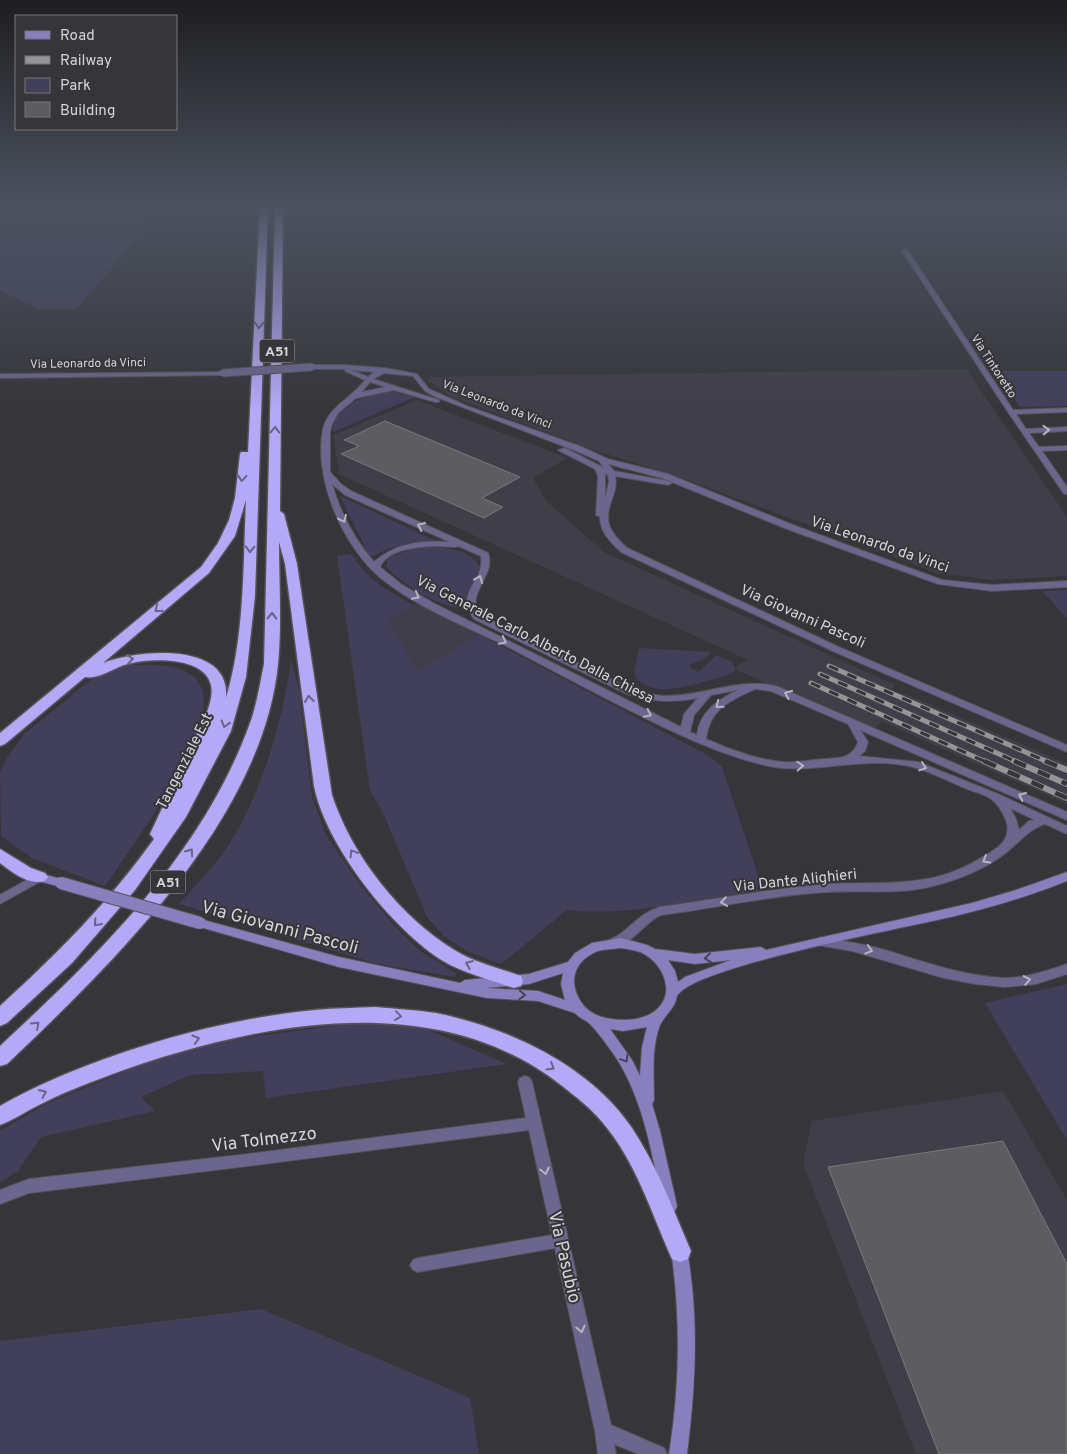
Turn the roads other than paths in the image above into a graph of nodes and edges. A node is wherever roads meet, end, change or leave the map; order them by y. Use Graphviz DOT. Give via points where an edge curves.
graph roads {
  1 [pos="261,274"];
  2 [pos="278,274"];
  3 [pos="920,274"];
  4 [pos="326,367"];
  5 [pos="385,370"];
  6 [pos="409,373"];
  7 [pos="0,376"];
  8 [pos="367,379"];
  9 [pos="384,383"];
  10 [pos="401,388"];
  11 [pos="256,396"];
  12 [pos="354,396"];
  13 [pos="1067,410"];
  14 [pos="1011,412"];
  15 [pos="1067,430"];
  16 [pos="1024,431"];
  17 [pos="1067,448"];
  18 [pos="1037,449"];
  19 [pos="600,459"];
  20 [pos="631,467"];
  21 [pos="327,473"];
  22 [pos="608,474"];
  23 [pos="643,479"];
  24 [pos="691,488"];
  25 [pos="1067,492"];
  26 [pos="611,493"];
  27 [pos="273,496"];
  28 [pos="606,532"];
  29 [pos="482,553"];
  30 [pos="375,569"];
  31 [pos="1067,584"];
  32 [pos="69,683"];
  33 [pos="754,686"];
  34 [pos="709,692"];
  35 [pos="849,722"];
  36 [pos="685,732"];
  37 [pos="701,740"];
  38 [pos="0,741"];
  39 [pos="1067,749"];
  40 [pos="847,760"];
  41 [pos="994,796"];
  42 [pos="1067,818"];
  43 [pos="1044,820"];
  44 [pos="1067,830"];
  45 [pos="1011,842"];
  46 [pos="0,856"];
  47 [pos="144,865"];
  48 [pos="1067,876"];
  49 [pos="38,877"];
  50 [pos="0,900"];
  51 [pos="821,942"];
  52 [pos="613,943"];
  53 [pos="792,948"];
  54 [pos="654,954"];
  55 [pos="571,966"];
  56 [pos="1067,969"];
  57 [pos="514,981"];
  58 [pos="456,986"];
  59 [pos="673,992"];
  60 [pos="578,1009"];
  61 [pos="658,1016"];
  62 [pos="0,1018"];
  63 [pos="595,1020"];
  64 [pos="0,1058"];
  65 [pos="525,1082"];
  66 [pos="647,1106"];
  67 [pos="0,1116"];
  68 [pos="534,1123"];
  69 [pos="0,1197"];
  70 [pos="561,1240"];
  71 [pos="680,1251"];
  72 [pos="418,1265"];
  73 [pos="604,1431"];
  74 [pos="607,1454"];
  75 [pos="658,1454"];
  76 [pos="678,1454"];
  1 -- 11 [label="highway, A51, one-way"];
  27 -- 2 [label="highway, A51, one-way"];
  3 -- 14 [label="street, Via Tintoretto"];
  4 -- 5 [label="street, Via Leonardo da Vinci"];
  4 -- 7 [label="street, Via Leonardo da Vinci, bridge" via="223,373"];
  4 -- 8 [label="street, Via Leonardo da Vinci" via="347,370"];
  5 -- 6 [label="street, Via Leonardo da Vinci"];
  5 -- 8 [label="street, Via Generale Carlo Alberto Dalla Chiesa"];
  6 -- 9 [label="street, Via Generale Carlo Alberto Dalla Chiesa"];
  6 -- 19 [label="street, Via Leonardo da Vinci" via="438,396"];
  8 -- 9 [label="street, Via Leonardo da Vinci"];
  8 -- 12 [label="street, Via Generale Carlo Alberto Dalla Chiesa"];
  9 -- 10 [label="street, Via Leonardo da Vinci"];
  9 -- 12 [label="street, Via Generale Carlo Alberto Dalla Chiesa"];
  10 -- 12 [label="street, Via Generale Carlo Alberto Dalla Chiesa" via="384,388"];
  10 -- 22 [label="street, Via Leonardo da Vinci" via="572,454"];
  11 -- 32 [label="highway, one-way" via="238,511 221,549 205,570"];
  11 -- 47 [label="highway, Tangenziale Est / A51, one-way" via="248,596 239,677 223,731 178,817"];
  12 -- 21 [label="street, Via Generale Carlo Alberto Dalla Chiesa" via="328,421 325,432"];
  13 -- 14 [label="street"];
  14 -- 16 [label="street, Via Tintoretto"];
  16 -- 15 [label="street, one-way"];
  16 -- 18 [label="street, Via Tintoretto"];
  17 -- 18 [label="street"];
  18 -- 25 [label="street, Via Tintoretto"];
  19 -- 20 [label="street, Via Leonardo da Vinci"];
  19 -- 22 [label="street"];
  20 -- 22 [label="street, Via Leonardo da Vinci"];
  20 -- 24 [label="street, Via Leonardo da Vinci" via="665,476"];
  29 -- 21 [label="street, one-way" via="348,493"];
  21 -- 30 [label="street, Via Generale Carlo Alberto Dalla Chiesa, one-way" via="332,494 352,537"];
  22 -- 23 [label="street, Via Leonardo da Vinci"];
  22 -- 26 [label="street"];
  22 -- 28 [label="street, Via Leonardo da Vinci" via="600,518"];
  23 -- 24 [label="street, Via Leonardo da Vinci"];
  23 -- 26 [label="street, Via Leonardo da Vinci" via="623,484"];
  24 -- 31 [label="street, Via Leonardo da Vinci" via="941,582 992,588"];
  26 -- 28 [label="street" via="603,518"];
  57 -- 27 [label="highway, one-way" via="451,956 430,942 380,891 337,826 325,797 318,765 291,564"];
  64 -- 27 [label="highway, A51, one-way" via="100,961 170,880 204,832 240,766 269,681"];
  28 -- 39 [label="street, Via Giovanni Pascoli" via="614,542 638,558 838,650"];
  29 -- 30 [label="street" via="453,545 419,545 387,554 377,562"];
  34 -- 29 [label="street, Via Generale Carlo Alberto Dalla Chiesa, one-way" via="670,700 638,695 477,617 470,602 486,562"];
  30 -- 36 [label="street, Via Generale Carlo Alberto Dalla Chiesa, one-way" via="402,588 459,619"];
  32 -- 38 [label="highway"];
  32 -- 47 [label="highway, one-way" via="104,666 154,656 197,662 207,669 220,689 198,753 180,784"];
  33 -- 34 [label="street, Via Generale Carlo Alberto Dalla Chiesa" via="731,686"];
  35 -- 33 [label="street, Via Generale Carlo Alberto Dalla Chiesa, one-way" via="782,691"];
  33 -- 37 [label="street, one-way" via="723,701 708,714"];
  34 -- 36 [label="street" via="688,714"];
  35 -- 40 [label="street" via="863,742 860,751"];
  42 -- 35 [label="street, Via Generale Carlo Alberto Dalla Chiesa, one-way" via="931,755"];
  36 -- 37 [label="street, Via Generale Carlo Alberto Dalla Chiesa"];
  37 -- 40 [label="street, Via Generale Carlo Alberto Dalla Chiesa, one-way" via="734,755 771,764 805,766"];
  40 -- 41 [label="street, Via Generale Carlo Alberto Dalla Chiesa, one-way" via="875,759 914,764"];
  41 -- 43 [label="street, Via Generale Carlo Alberto Dalla Chiesa"];
  41 -- 45 [label="street" via="1010,817 1014,832"];
  42 -- 43 [label="street"];
  43 -- 44 [label="street, Via Generale Carlo Alberto Dalla Chiesa"];
  43 -- 45 [label="street, Via Dante Alighieri" via="1033,824"];
  45 -- 52 [label="street, Via Dante Alighieri, one-way" via="966,870 924,884 816,889 656,912 641,921 624,939"];
  46 -- 49 [label="highway"];
  47 -- 62 [label="highway, Tangenziale Est / A51, one-way" via="65,958"];
  48 -- 51 [label="street" via="964,909"];
  49 -- 50 [label="street"];
  49 -- 58 [label="street, Via Giovanni Pascoli, bridge" via="347,964"];
  51 -- 53 [label="street"];
  51 -- 56 [label="street, one-way" via="857,947 956,977 990,982 1025,981"];
  52 -- 54 [label="street" via="634,945"];
  52 -- 55 [label="street" via="588,950"];
  53 -- 54 [label="street, one-way" via="695,959"];
  53 -- 59 [label="street" via="698,975"];
  54 -- 59 [label="street" via="670,970"];
  55 -- 57 [label="street, Via Giovanni Pascoli"];
  55 -- 60 [label="street" via="566,987"];
  57 -- 58 [label="street, Via Giovanni Pascoli"];
  58 -- 60 [label="street, Via Giovanni Pascoli, one-way" via="487,993 538,996"];
  59 -- 61 [label="street" via="668,1006"];
  60 -- 63 [label="street"];
  61 -- 63 [label="street" via="643,1024 628,1026 614,1026"];
  61 -- 66 [label="street" via="648,1048"];
  63 -- 66 [label="street, one-way" via="636,1077"];
  65 -- 68 [label="street, Via Pasubio"];
  66 -- 71 [label="street"];
  67 -- 71 [label="highway, one-way" via="65,1083 169,1047 244,1027 278,1020 349,1014 398,1016 442,1023 502,1041 530,1054 595,1100 615,1122 643,1165"];
  68 -- 69 [label="street, Via Tolmezzo" via="29,1186"];
  68 -- 70 [label="street, Via Pasubio, one-way"];
  70 -- 72 [label="street"];
  70 -- 73 [label="street, Via Pasubio, one-way"];
  71 -- 76 [label="street" via="688,1360"];
  73 -- 74 [label="street, Via Pasubio"];
  73 -- 75 [label="street"];
}
